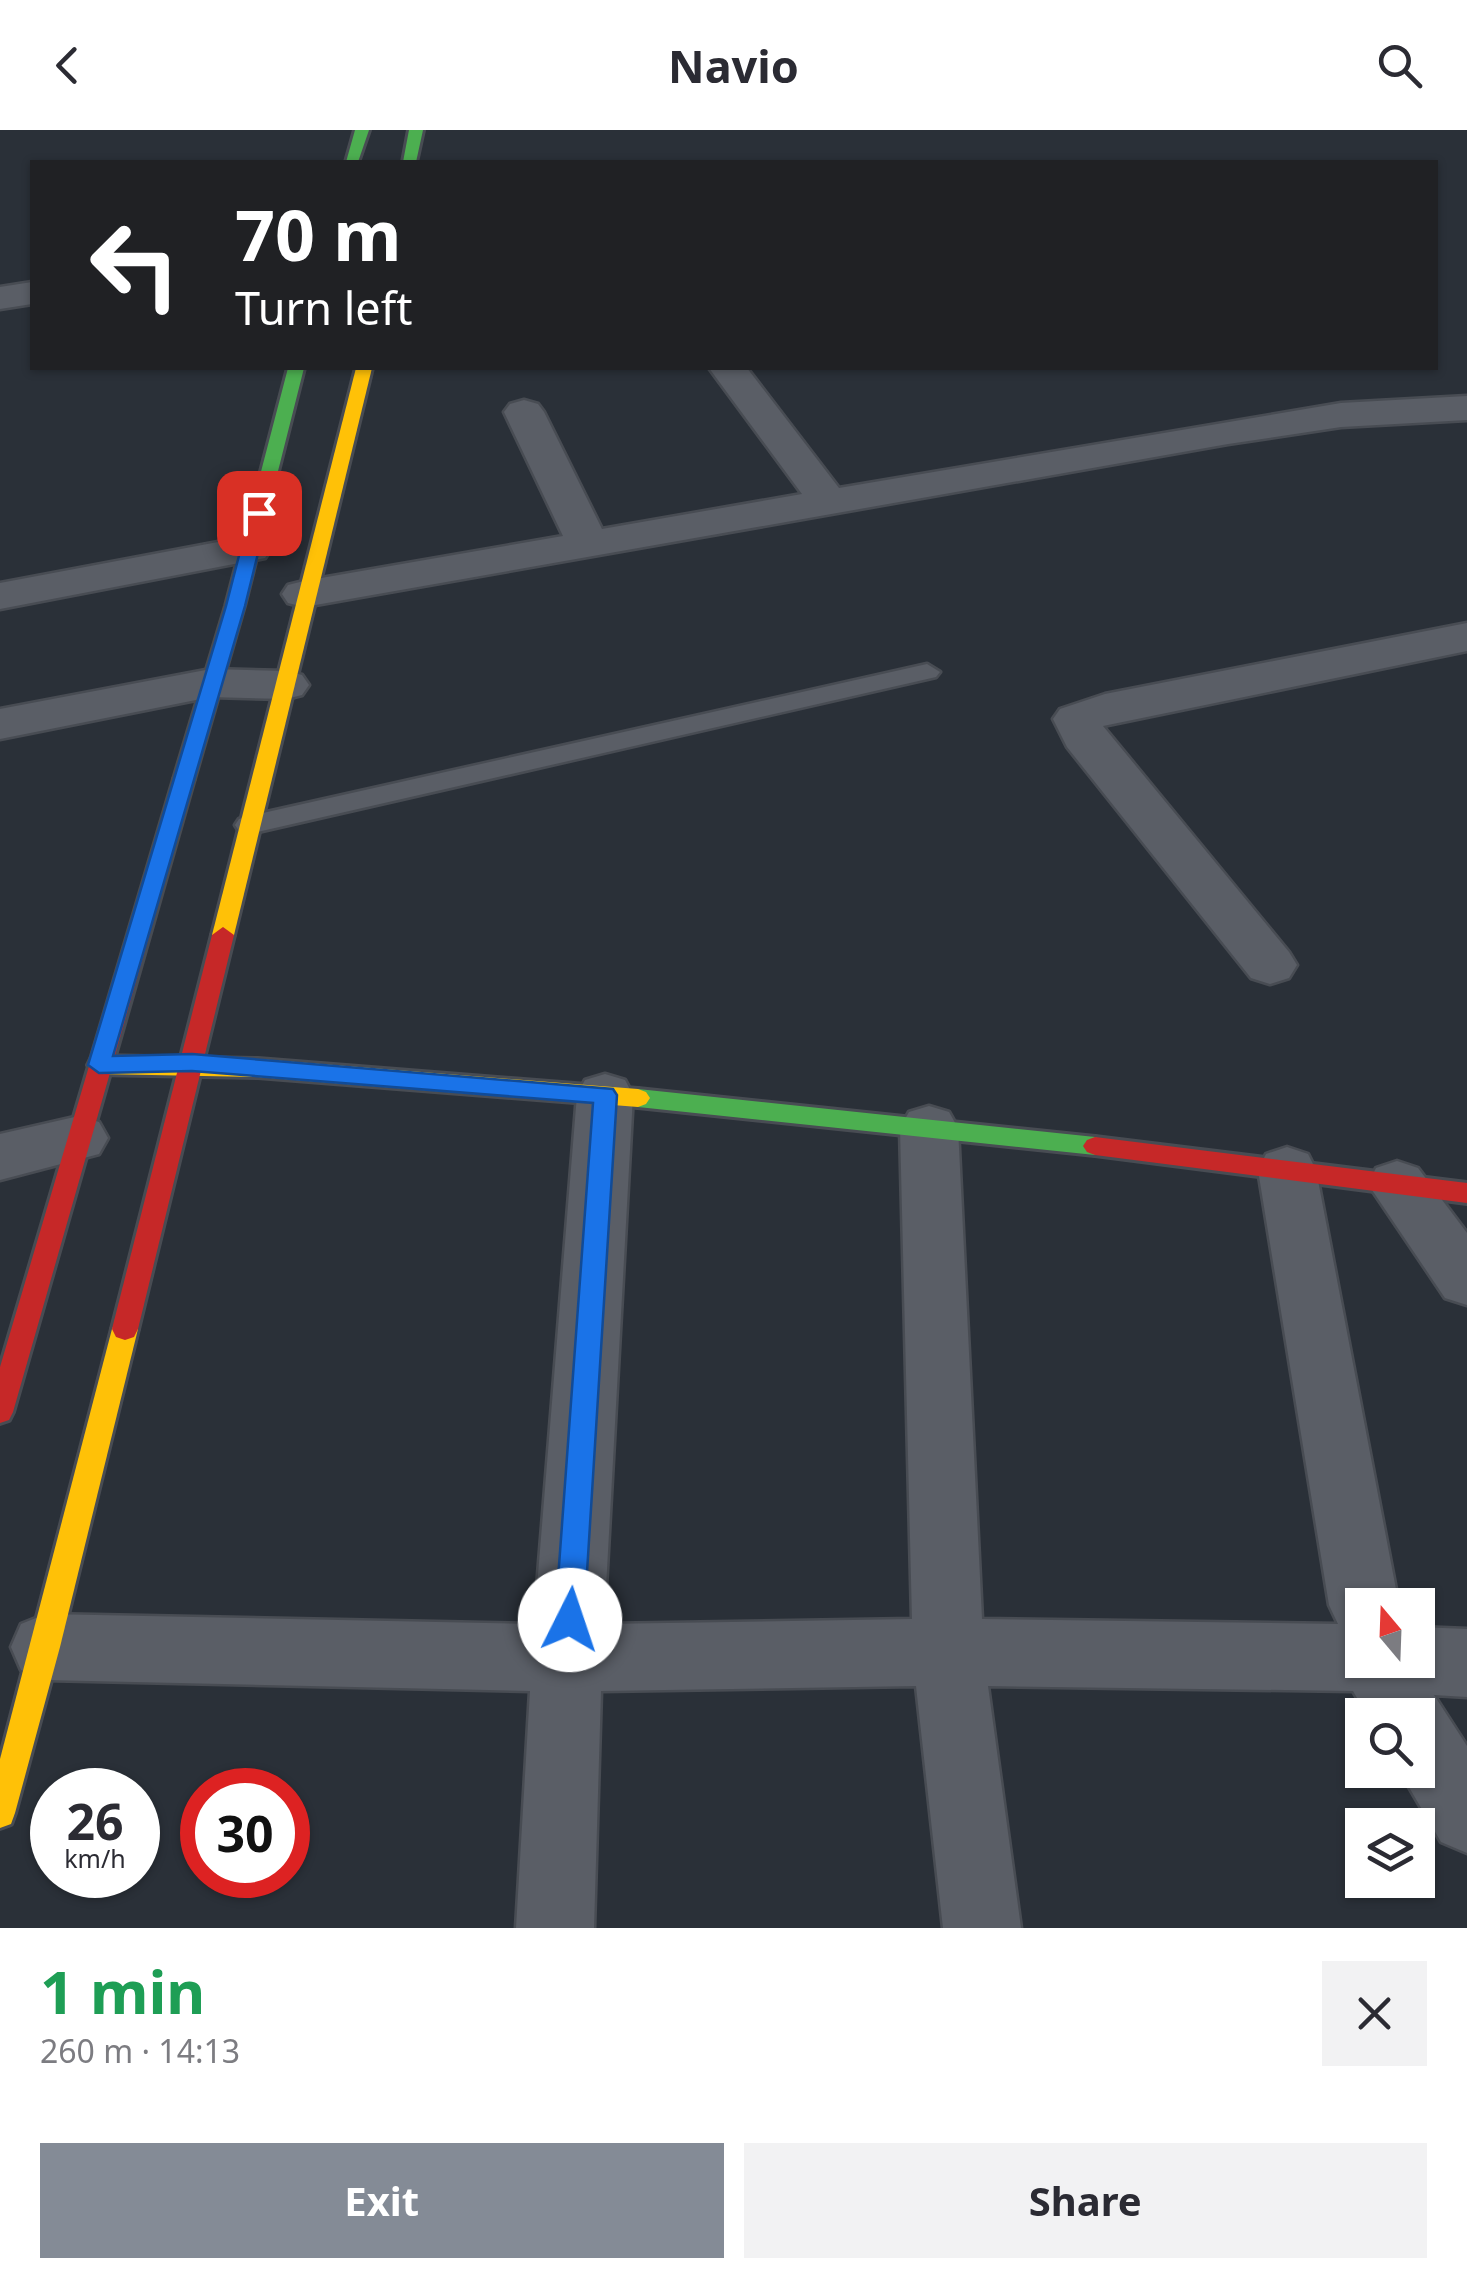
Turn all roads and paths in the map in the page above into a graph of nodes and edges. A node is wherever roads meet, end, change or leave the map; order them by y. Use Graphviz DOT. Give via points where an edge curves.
graph roads {
  1 [pos="362,130"];
  2 [pos="416,130"];
  3 [pos="353,160"];
  4 [pos="409,160"];
  5 [pos="30,293"];
  6 [pos="0,298"];
  7 [pos="295,370"];
  8 [pos="363,370"];
  9 [pos="730,370"];
  10 [pos="1467,408"];
  11 [pos="524,412"];
  12 [pos="829,502"];
  13 [pos="588,544"];
  14 [pos="250,550"];
  15 [pos="304,594"];
  16 [pos="0,596"];
  17 [pos="1467,638"];
  18 [pos="928,672"];
  19 [pos="210,683"];
  20 [pos="286,685"];
  21 [pos="0,724"];
  22 [pos="250,826"];
  23 [pos="1270,965"];
  24 [pos="192,1062"];
  25 [pos="99,1065"];
  26 [pos="605,1095"];
  27 [pos="929,1128"];
  28 [pos="79,1138"];
  29 [pos="0,1157"];
  30 [pos="1287,1170"];
  31 [pos="1396,1184"];
  32 [pos="1467,1194"];
  33 [pos="1467,1280"];
  34 [pos="0,1412"];
  35 [pos="1361,1588"];
  36 [pos="46,1647"];
  37 [pos="948,1652"];
  38 [pos="567,1658"];
  39 [pos="1345,1658"];
  40 [pos="1435,1661"];
  41 [pos="1467,1662"];
  42 [pos="1435,1762"];
  43 [pos="0,1811"];
  44 [pos="1467,1816"];
  45 [pos="555,1928"];
  46 [pos="982,1928"];
  1 -- 3 [label="street"];
  2 -- 4 [label="street"];
  5 -- 6 [label="street"];
  7 -- 14 [label="street"];
  8 -- 15 [label="street"];
  9 -- 12 [label="street"];
  10 -- 12 [label="street" via="1285,423"];
  11 -- 13 [label="street"];
  12 -- 13 [label="street"];
  13 -- 15 [label="street"];
  14 -- 16 [label="street"];
  14 -- 19 [label="street"];
  15 -- 20 [label="street"];
  17 -- 23 [label="street" via="1104,709 1076,720"];
  18 -- 22 [label="lane"];
  19 -- 20 [label="street"];
  19 -- 21 [label="street"];
  19 -- 25 [label="street"];
  20 -- 22 [label="street"];
  22 -- 24 [label="street"];
  24 -- 25 [label="street"];
  24 -- 26 [label="street"];
  24 -- 36 [label="street"];
  25 -- 28 [label="street"];
  26 -- 27 [label="street"];
  26 -- 38 [label="street"];
  27 -- 30 [label="street"];
  27 -- 37 [label="street"];
  28 -- 29 [label="street"];
  28 -- 34 [label="street"];
  30 -- 31 [label="street"];
  30 -- 35 [label="street"];
  31 -- 32 [label="street"];
  31 -- 33 [label="street"];
  36 -- 38 [label="street"];
  36 -- 43 [label="street"];
  37 -- 38 [label="street"];
  37 -- 39 [label="street"];
  37 -- 46 [label="street"];
  38 -- 45 [label="street"];
  40 -- 41 [label="street"];
  42 -- 44 [label="street"];
}
